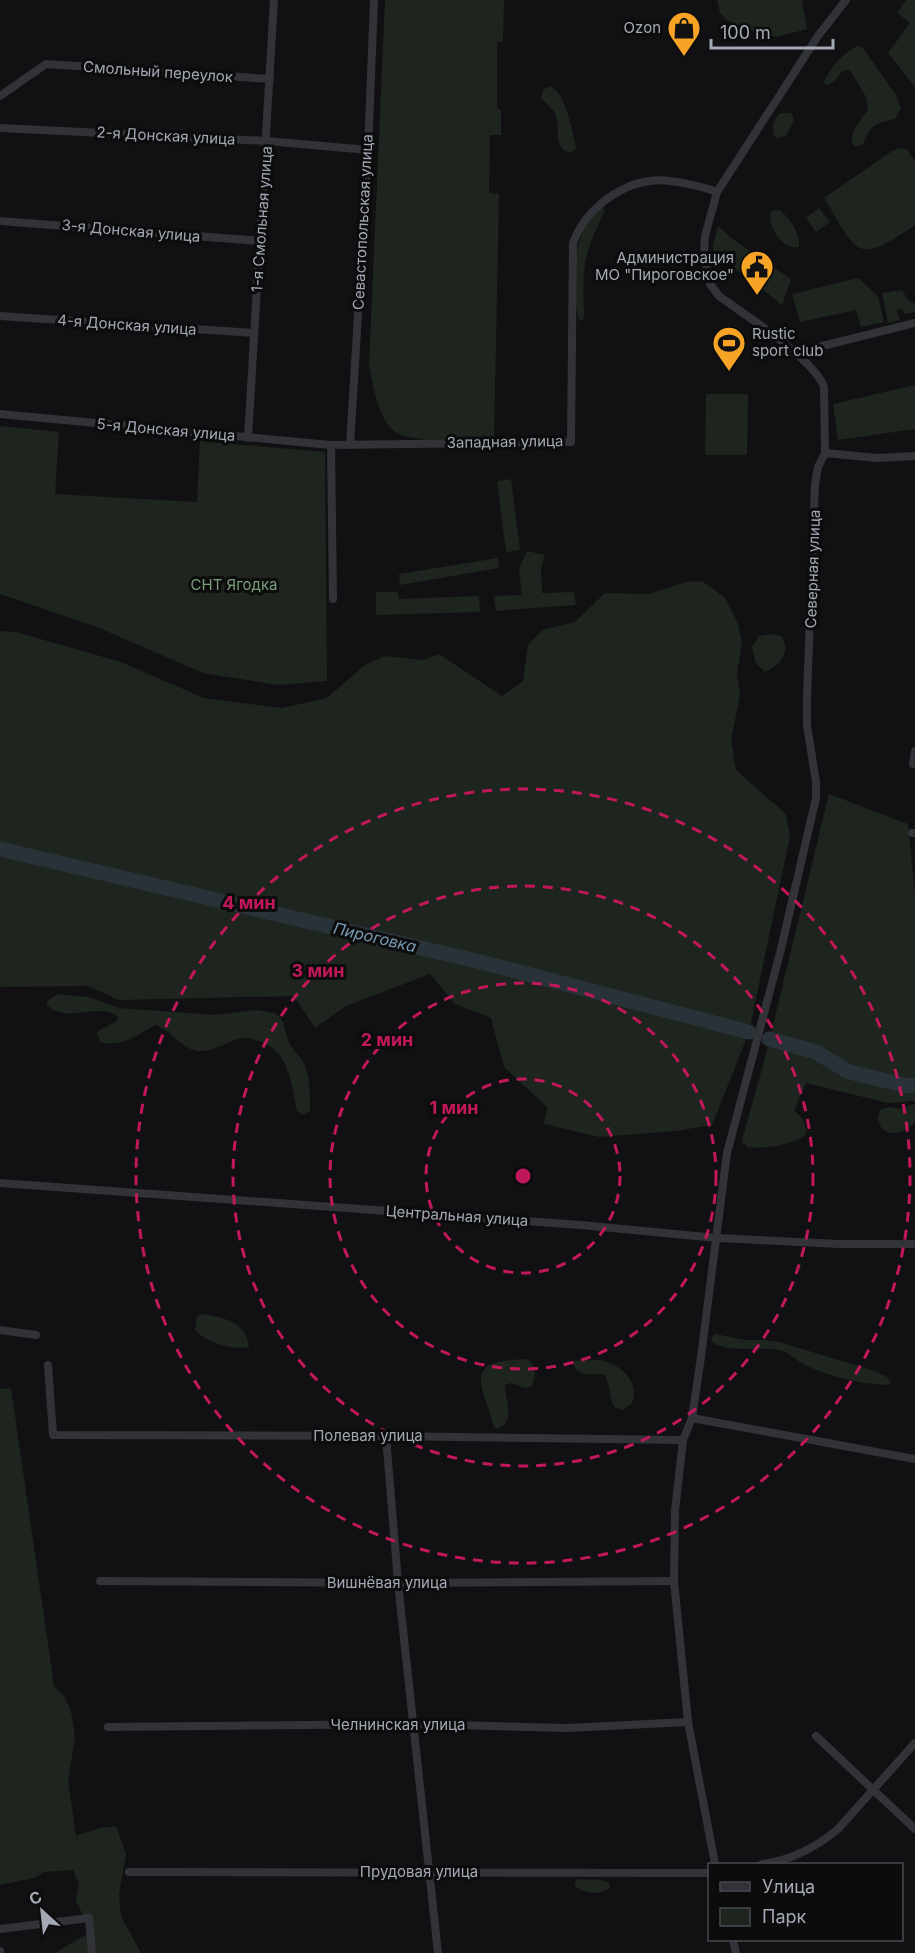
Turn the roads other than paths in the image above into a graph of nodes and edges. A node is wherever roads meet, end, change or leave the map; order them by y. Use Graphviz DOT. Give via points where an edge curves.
graph roads {
  1 [pos="274,0"];
  2 [pos="374,0"];
  3 [pos="846,0"];
  4 [pos="270,79"];
  5 [pos="0,96"];
  6 [pos="0,128"];
  7 [pos="267,141"];
  8 [pos="368,150"];
  9 [pos="717,192"];
  10 [pos="0,221"];
  11 [pos="261,242"];
  12 [pos="0,316"];
  13 [pos="915,323"];
  14 [pos="254,333"];
  15 [pos="794,352"];
  16 [pos="0,414"];
  17 [pos="248,438"];
  18 [pos="331,445"];
  19 [pos="350,445"];
  20 [pos="825,453"];
  21 [pos="915,456"];
  22 [pos="333,599"];
  23 [pos="915,751"];
  24 [pos="913,764"];
  25 [pos="0,1183"];
  26 [pos="717,1238"];
  27 [pos="915,1244"];
  28 [pos="0,1330"];
  29 [pos="36,1335"];
  30 [pos="48,1365"];
  31 [pos="692,1418"];
  32 [pos="386,1436"];
  33 [pos="683,1440"];
  34 [pos="915,1459"];
  35 [pos="100,1581"];
  36 [pos="674,1581"];
  37 [pos="398,1583"];
  38 [pos="688,1722"];
  39 [pos="414,1724"];
  40 [pos="108,1727"];
  41 [pos="816,1736"];
  42 [pos="915,1743"];
  43 [pos="874,1789"];
  44 [pos="915,1828"];
  45 [pos="715,1863"];
  46 [pos="767,1863"];
  47 [pos="429,1871"];
  48 [pos="129,1872"];
  49 [pos="708,1873"];
  50 [pos="0,1929"];
  51 [pos="92,1953"];
  52 [pos="438,1953"];
  1 -- 4 [label="street, 1-я Смольная улица"];
  2 -- 8 [label="street, Севастопольская улица"];
  3 -- 9 [label="street, Северная улица" via="818,36"];
  4 -- 5 [label="street, Смольный переулок" via="46,64"];
  4 -- 7 [label="street, 1-я Смольная улица"];
  6 -- 7 [label="street, 2-я Донская улица"];
  7 -- 8 [label="street, 2-я Донская улица"];
  7 -- 11 [label="street, 1-я Смольная улица"];
  8 -- 19 [label="street, Севастопольская улица"];
  9 -- 15 [label="street, Северная улица" via="704,248 711,284 719,296"];
  9 -- 19 [label="street, Западная улица" via="650,180 630,186 601,205 577,231 573,243 571,442"];
  10 -- 11 [label="street, 3-я Донская улица"];
  11 -- 14 [label="street, 1-я Смольная улица"];
  12 -- 14 [label="street, 4-я Донская улица"];
  13 -- 15 [label="street"];
  14 -- 17 [label="street, 1-я Смольная улица"];
  15 -- 20 [label="street, Северная улица" via="821,378 824,387"];
  16 -- 17 [label="street, 5-я Донская улица"];
  17 -- 18 [label="street, 5-я Донская улица"];
  18 -- 19 [label="street, Западная улица"];
  18 -- 22 [label="street"];
  20 -- 21 [label="street" via="877,458"];
  20 -- 26 [label="street, Северная улица" via="815,484 807,698 816,798 727,1153"];
  23 -- 24 [label="street"];
  25 -- 26 [label="street, Центральная улица"];
  26 -- 27 [label="street, Центральная улица"];
  26 -- 31 [label="street, Северная улица"];
  28 -- 29 [label="street"];
  30 -- 32 [label="street, Полевая улица" via="53,1435"];
  31 -- 33 [label="street, Северная улица"];
  31 -- 34 [label="street"];
  32 -- 33 [label="street, Полевая улица"];
  32 -- 37 [label="street"];
  33 -- 36 [label="street, Северная улица" via="675,1511"];
  35 -- 37 [label="street, Вишнёвая улица"];
  36 -- 37 [label="street, Вишнёвая улица"];
  36 -- 38 [label="street, Северная улица"];
  37 -- 39 [label="street"];
  38 -- 39 [label="street, Челнинская улица" via="567,1728"];
  38 -- 45 [label="street, Северная улица"];
  39 -- 40 [label="street, Челнинская улица"];
  39 -- 47 [label="street"];
  41 -- 43 [label="street"];
  42 -- 43 [label="street"];
  43 -- 44 [label="street"];
  43 -- 46 [label="street" via="823,1841 791,1858"];
  47 -- 48 [label="street, Прудовая улица"];
  47 -- 49 [label="street, Прудовая улица"];
  47 -- 52 [label="street"];
  50 -- 51 [label="street" via="89,1918"];
}
